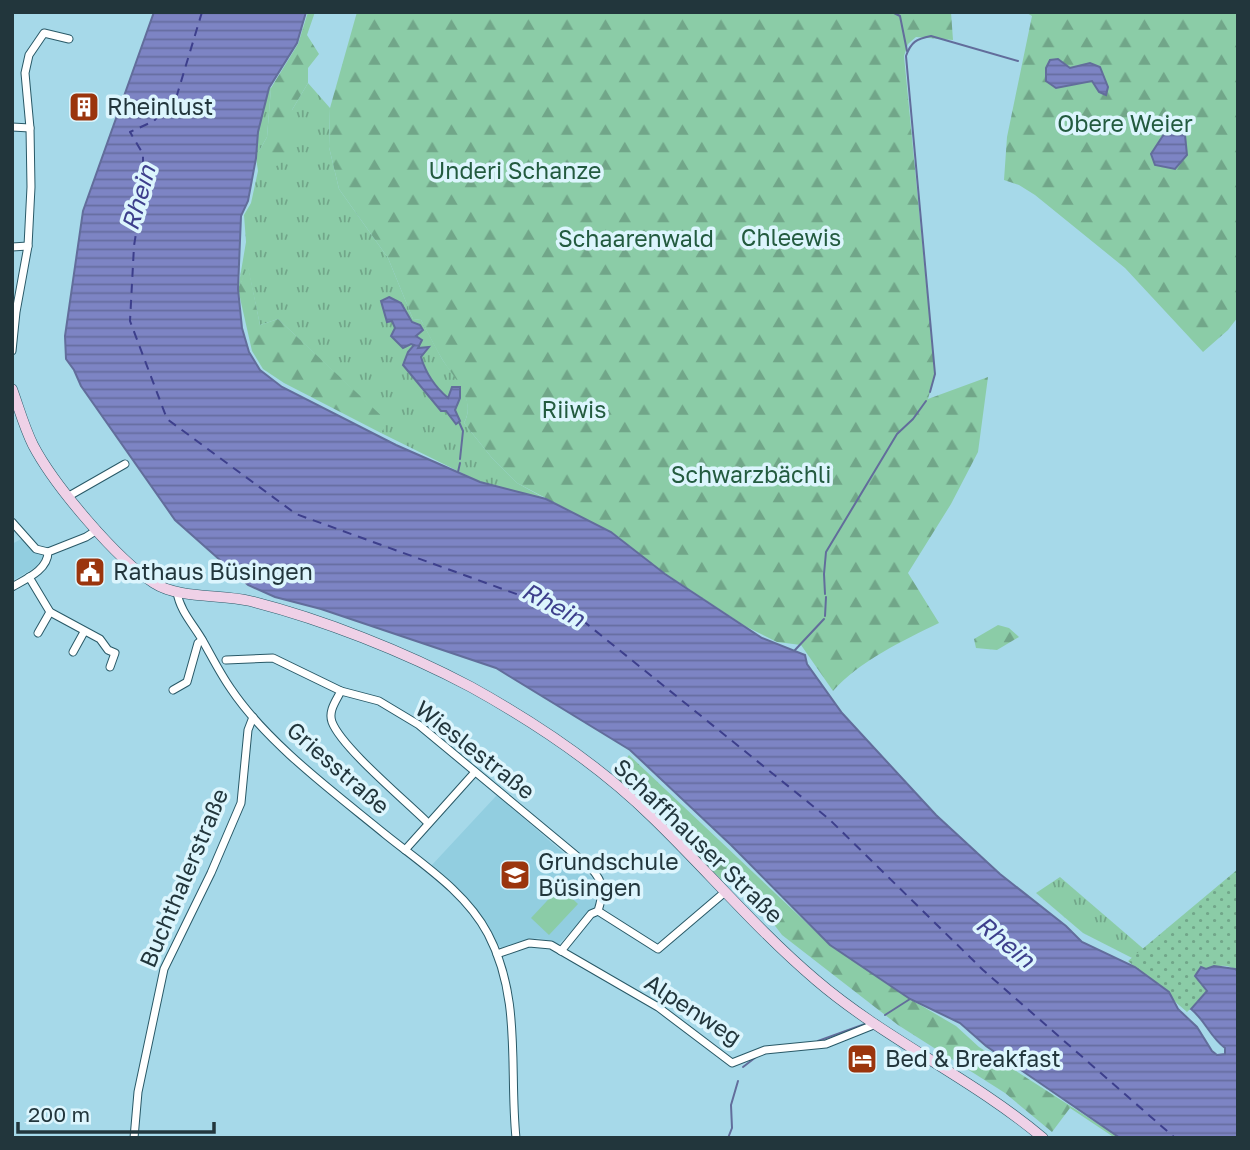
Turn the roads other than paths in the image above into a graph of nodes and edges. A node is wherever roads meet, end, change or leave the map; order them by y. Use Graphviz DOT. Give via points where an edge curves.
graph roads {
  1 [pos="69,39"];
  2 [pos="12,127"];
  3 [pos="30,128"];
  4 [pos="28,246"];
  5 [pos="12,247"];
  6 [pos="12,351"];
  7 [pos="12,390"];
  8 [pos="125,464"];
  9 [pos="69,496"];
  10 [pos="12,522"];
  11 [pos="97,530"];
  12 [pos="48,552"];
  13 [pos="29,577"];
  14 [pos="12,587"];
  15 [pos="177,592"];
  16 [pos="50,611"];
  17 [pos="84,632"];
  18 [pos="38,633"];
  19 [pos="202,640"];
  20 [pos="73,652"];
  21 [pos="226,660"];
  22 [pos="110,667"];
  23 [pos="173,690"];
  24 [pos="341,691"];
  25 [pos="253,717"];
  26 [pos="475,772"];
  27 [pos="428,823"];
  28 [pos="405,850"];
  29 [pos="725,892"];
  30 [pos="598,911"];
  31 [pos="561,951"];
  32 [pos="496,954"];
  33 [pos="876,1024"];
  34 [pos="134,1138"];
  35 [pos="516,1138"];
  36 [pos="1043,1138"];
  1 -- 3 [label="street" via="44,33 29,55 24,81"];
  2 -- 3 [label="street"];
  3 -- 4 [label="street"];
  4 -- 5 [label="street"];
  4 -- 6 [label="street"];
  7 -- 9 [label="main road" via="33,445"];
  8 -- 9 [label="street"];
  9 -- 11 [label="main road"];
  10 -- 12 [label="street" via="36,549"];
  11 -- 12 [label="street"];
  11 -- 15 [label="main road" via="143,575"];
  12 -- 13 [label="street" via="41,568"];
  13 -- 14 [label="street"];
  13 -- 16 [label="street"];
  15 -- 19 [label="street, Griesstraße" via="180,606"];
  15 -- 29 [label="main road, Schaffhauser Straße" via="231,597 288,612 398,653 475,690 536,726 607,777"];
  16 -- 17 [label="street"];
  16 -- 18 [label="street"];
  17 -- 20 [label="street"];
  17 -- 22 [label="street" via="115,653"];
  19 -- 23 [label="street" via="187,682"];
  19 -- 25 [label="street, Griesstraße"];
  21 -- 24 [label="street, Wieslestraße" via="272,658"];
  24 -- 26 [label="street, Wieslestraße" via="379,701 419,725"];
  24 -- 27 [label="street" via="332,723 345,742"];
  25 -- 28 [label="street, Griesstraße"];
  25 -- 34 [label="street, Buchthalerstraße" via="241,803 164,969 140,1082"];
  26 -- 27 [label="street"];
  26 -- 30 [label="street, Wieslestraße" via="601,879"];
  27 -- 28 [label="street"];
  28 -- 32 [label="street, Griesstraße" via="461,897 488,934"];
  29 -- 30 [label="street" via="657,949"];
  29 -- 33 [label="main road, Schaffhauser Straße" via="818,983"];
  30 -- 31 [label="street"];
  31 -- 32 [label="street, Alpenweg" via="529,943"];
  31 -- 33 [label="street, Alpenweg" via="668,1013 732,1063 765,1049 826,1044"];
  32 -- 35 [label="street, Griesstraße" via="511,1003"];
  33 -- 36 [label="main road, Schaffhauser Straße" via="987,1094"];
}
